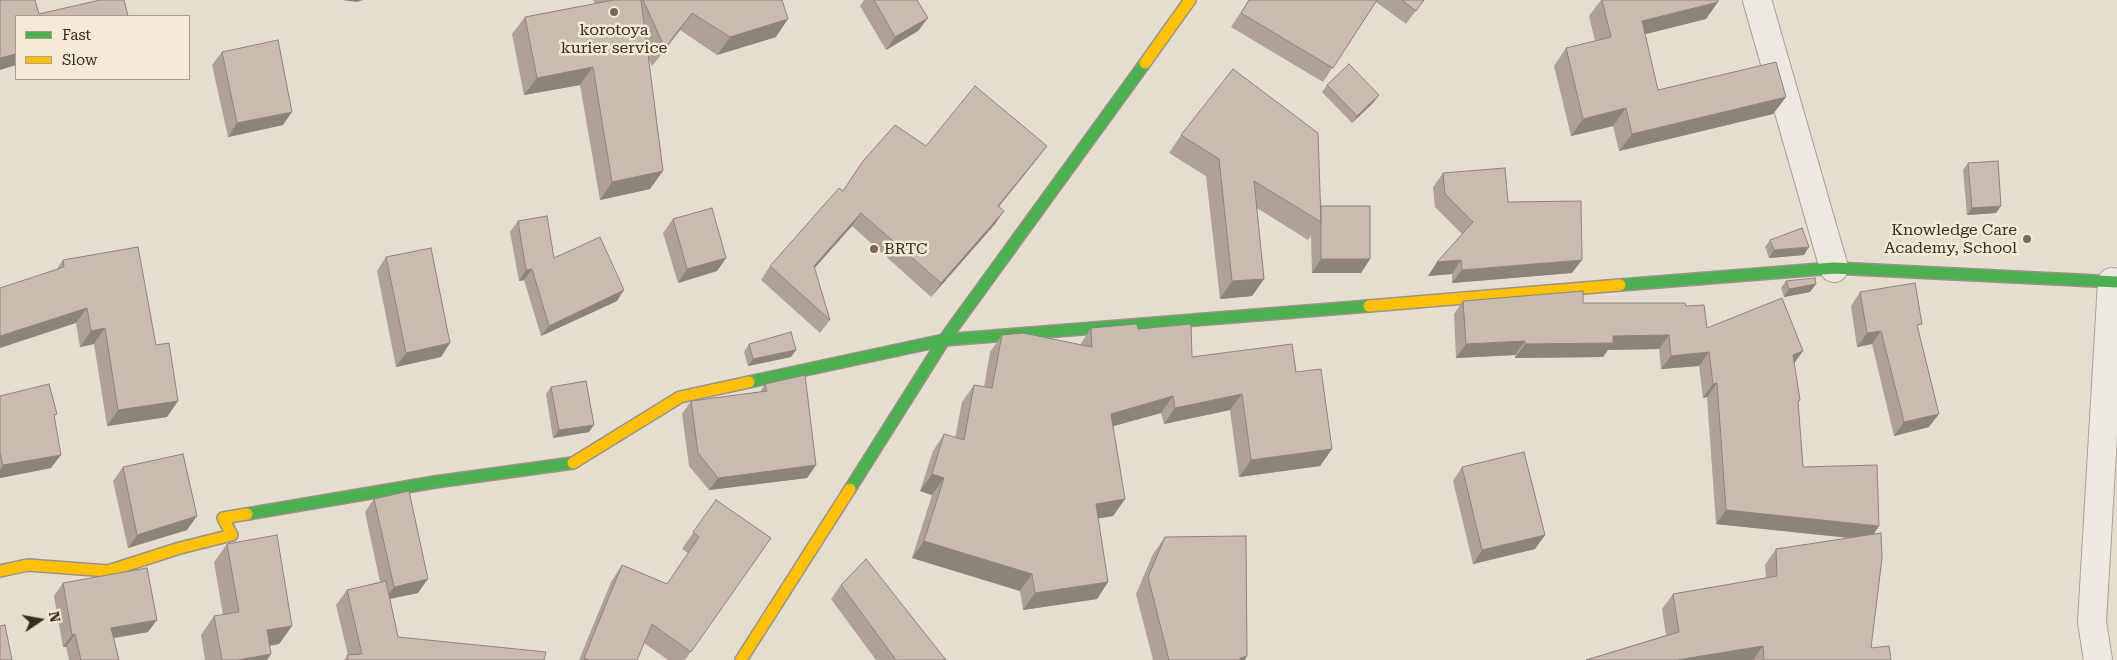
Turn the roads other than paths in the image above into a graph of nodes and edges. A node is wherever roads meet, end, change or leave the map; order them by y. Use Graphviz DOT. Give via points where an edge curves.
graph roads {
  1 [pos="1190,0"];
  2 [pos="1757,0"];
  3 [pos="1834,268"];
  4 [pos="2115,282"];
  5 [pos="944,340"];
  6 [pos="0,571"];
  7 [pos="741,660"];
  8 [pos="2098,660"];
  1 -- 5 [label="street"];
  2 -- 3 [label="street"];
  3 -- 4 [label="street"];
  3 -- 5 [label="street"];
  4 -- 8 [label="street" via="2092,622"];
  5 -- 6 [label="street" via="680,398 574,463 436,482 223,518 232,536 180,548 108,571 28,565"];
  5 -- 7 [label="street"];
}
